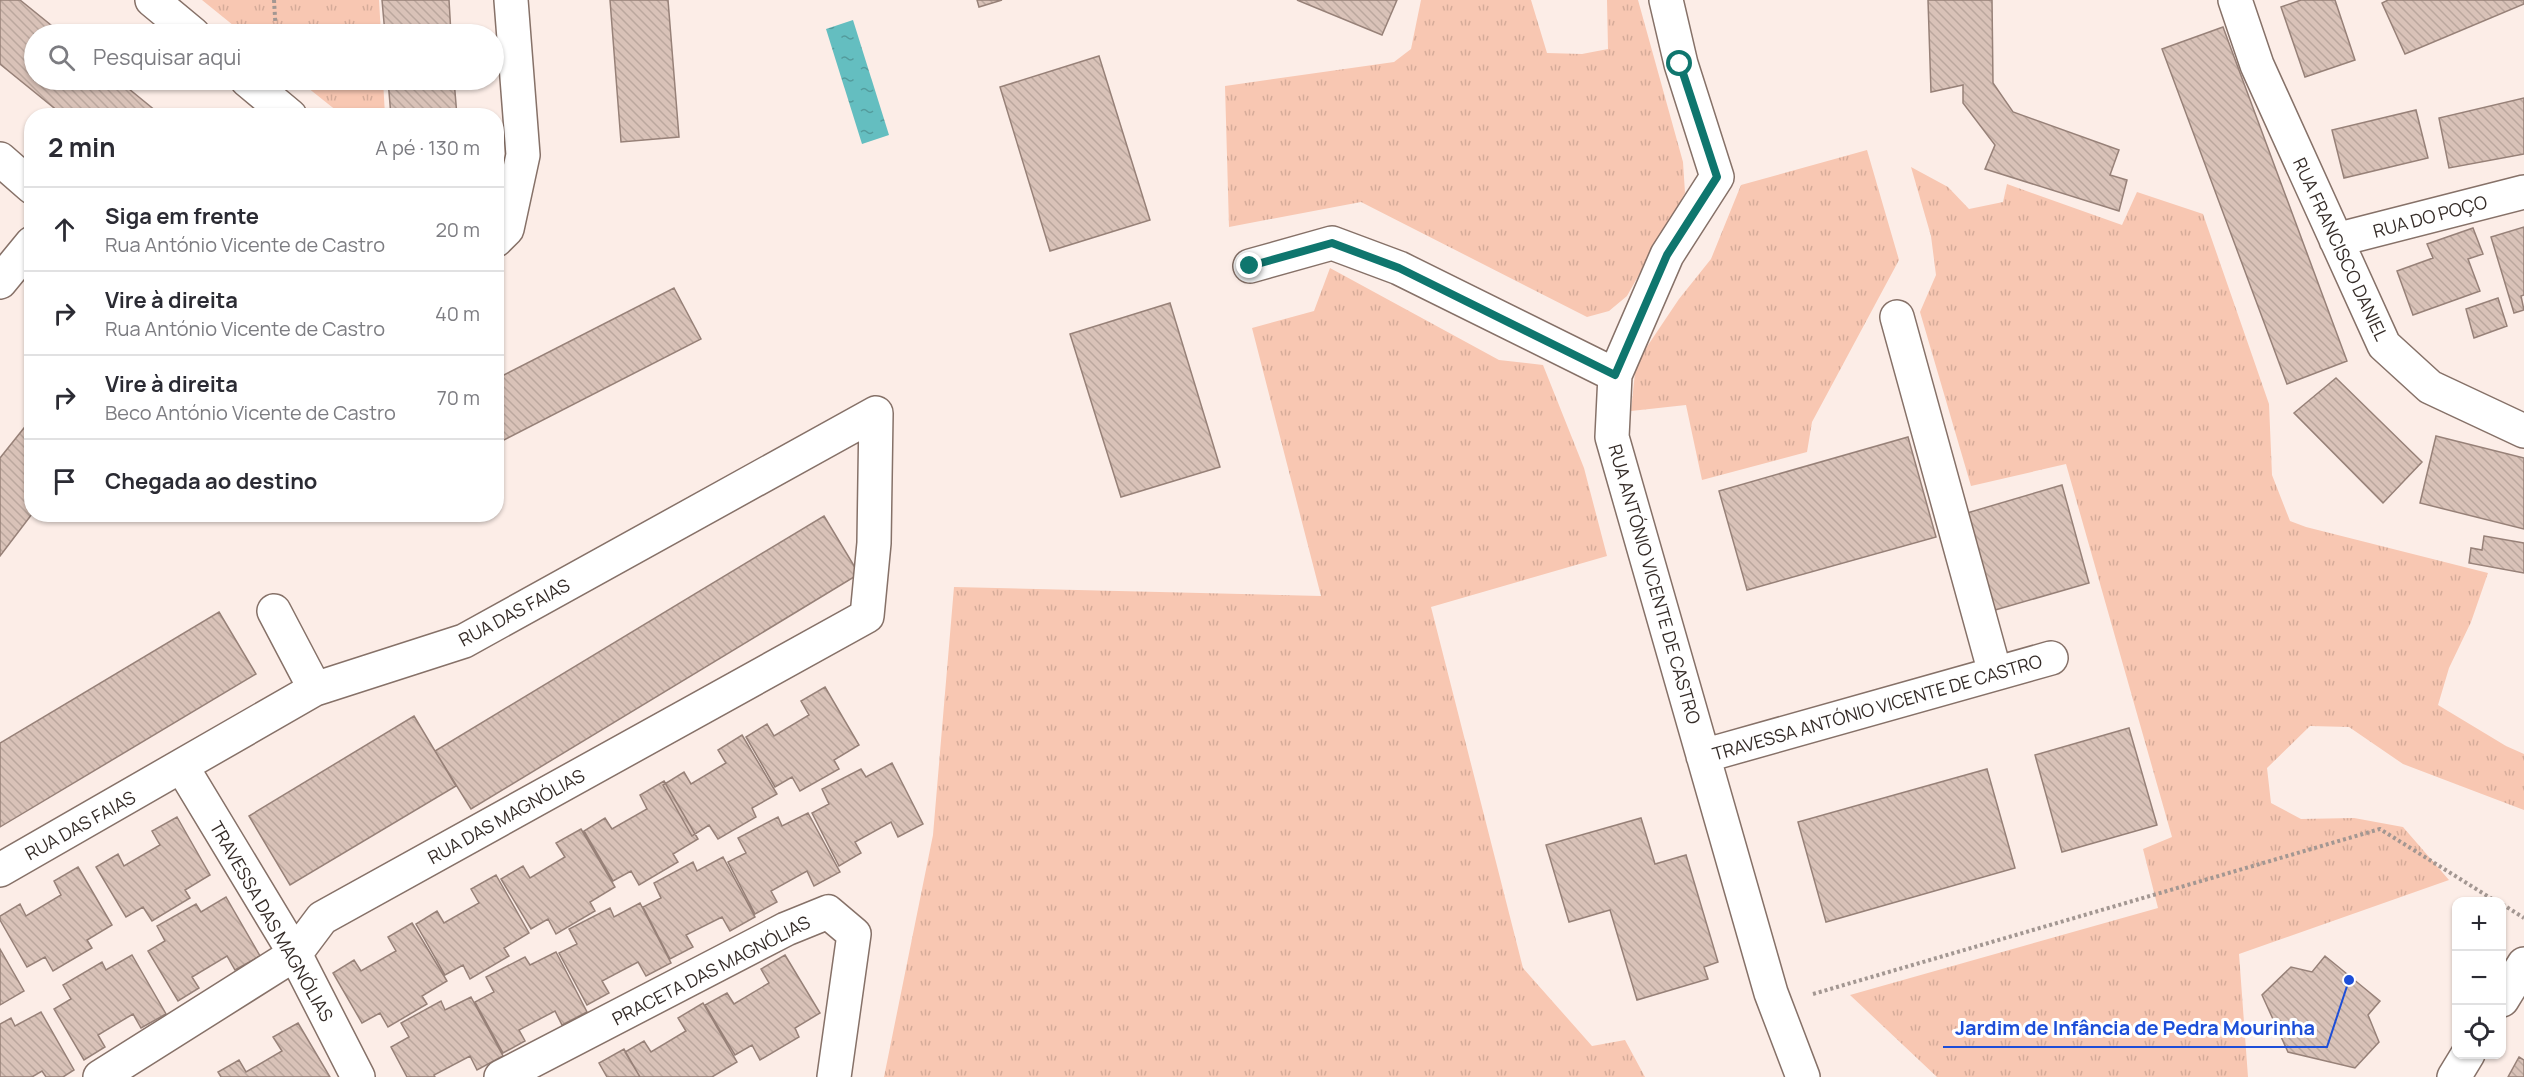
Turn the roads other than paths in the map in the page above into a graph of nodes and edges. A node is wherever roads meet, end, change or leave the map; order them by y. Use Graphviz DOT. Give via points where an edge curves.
graph roads {
  1 [pos="152,0"];
  2 [pos="511,0"];
  3 [pos="1666,0"];
  4 [pos="2235,0"];
  5 [pos="181,24"];
  6 [pos="259,90"];
  7 [pos="280,108"];
  8 [pos="0,159"];
  9 [pos="24,180"];
  10 [pos="2524,192"];
  11 [pos="504,232"];
  12 [pos="2336,240"];
  13 [pos="24,253"];
  14 [pos="1250,266"];
  15 [pos="0,282"];
  16 [pos="1897,317"];
  17 [pos="1615,375"];
  18 [pos="2524,431"];
  19 [pos="874,543"];
  20 [pos="274,611"];
  21 [pos="2051,658"];
  22 [pos="1995,673"];
  23 [pos="315,689"];
  24 [pos="1703,756"];
  25 [pos="182,767"];
  26 [pos="0,870"];
  27 [pos="295,954"];
  28 [pos="2524,964"];
  29 [pos="2506,993"];
  30 [pos="2465,1059"];
  31 [pos="100,1077"];
  32 [pos="358,1077"];
  33 [pos="501,1077"];
  34 [pos="834,1077"];
  35 [pos="1803,1077"];
  36 [pos="2454,1077"];
  1 -- 5 [label="street"];
  2 -- 11 [label="street" via="523,155"];
  3 -- 17 [label="street, RUA ANTÓNIO VICENTE DE CASTRO" via="1680,64 1717,177 1667,255"];
  4 -- 12 [label="street, RUA FRANCISCO DANIEL" via="2258,65"];
  6 -- 7 [label="street"];
  8 -- 9 [label="street"];
  10 -- 12 [label="street, RUA DO POÇO"];
  12 -- 18 [label="street, RUA FRANCISCO DANIEL" via="2384,345 2430,387"];
  13 -- 15 [label="street"];
  14 -- 17 [label="street" via="1332,243 1399,268"];
  16 -- 22 [label="street"];
  17 -- 24 [label="street, RUA ANTÓNIO VICENTE DE CASTRO" via="1612,437"];
  19 -- 23 [label="street, RUA DAS FAIAS" via="876,413 465,641"];
  19 -- 27 [label="street, RUA DAS MAGNÓLIAS" via="867,616 322,918"];
  20 -- 23 [label="street"];
  21 -- 22 [label="street, TRAVESSA ANTÓNIO VICENTE DE CASTRO"];
  22 -- 24 [label="street, TRAVESSA ANTÓNIO VICENTE DE CASTRO"];
  23 -- 25 [label="street, RUA DAS FAIAS"];
  24 -- 35 [label="street, RUA ANTÓNIO VICENTE DE CASTRO" via="1775,1005"];
  25 -- 26 [label="street, RUA DAS FAIAS"];
  25 -- 27 [label="street, TRAVESSA DAS MAGNÓLIAS"];
  27 -- 31 [label="street, RUA DAS MAGNÓLIAS"];
  27 -- 32 [label="street, TRAVESSA DAS MAGNÓLIAS"];
  28 -- 29 [label="street"];
  30 -- 36 [label="street"];
  33 -- 34 [label="street, PRACETA DAS MAGNÓLIAS" via="786,928 828,912 854,934"];
}
